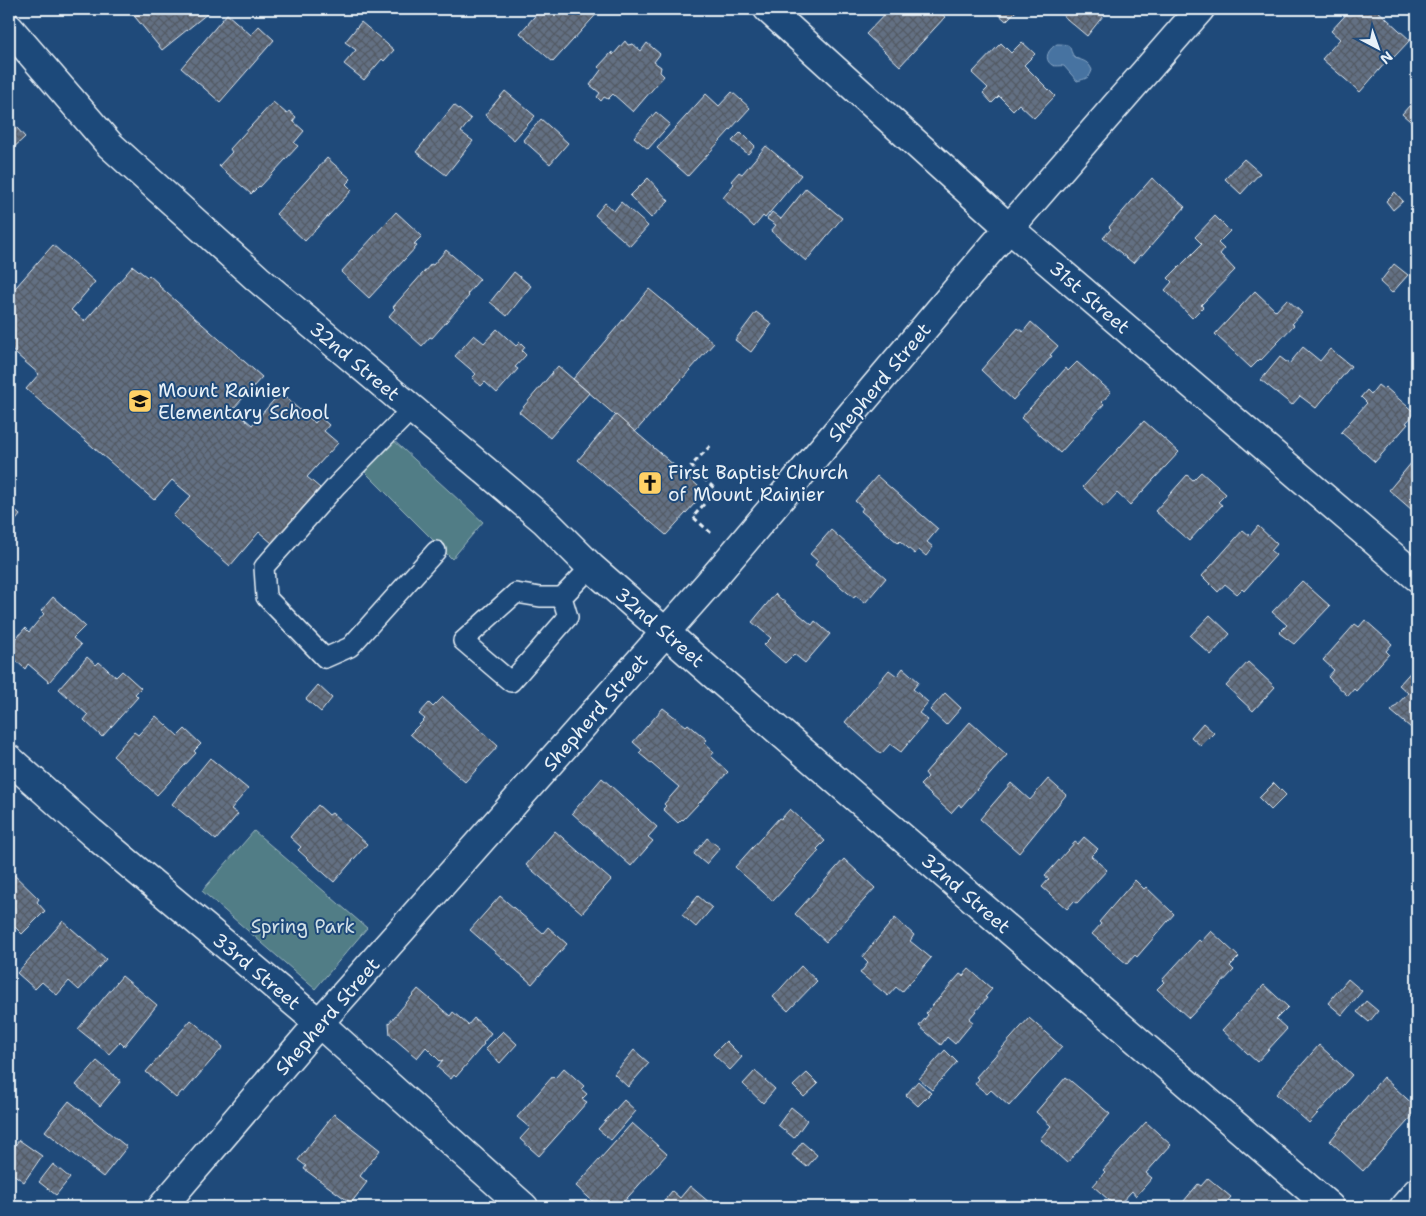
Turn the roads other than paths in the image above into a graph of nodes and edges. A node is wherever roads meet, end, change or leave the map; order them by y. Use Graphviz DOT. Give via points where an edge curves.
graph roads {
  1 [pos="768,9"];
  2 [pos="1200,9"];
  3 [pos="9,28"];
  4 [pos="1010,228"];
  5 [pos="412,409"];
  6 [pos="436,551"];
  7 [pos="591,567"];
  8 [pos="1417,577"];
  9 [pos="562,597"];
  10 [pos="665,632"];
  11 [pos="9,759"];
  12 [pos="319,1023"];
  13 [pos="1417,1192"];
  14 [pos="162,1207"];
  15 [pos="524,1207"];
  16 [pos="1330,1207"];
  17 [pos="1404,1207"];
  1 -- 4 [label="street, 31st Street"];
  2 -- 4 [label="street, Shepherd Street"];
  3 -- 5 [label="street, 32nd Street" via="110,145 258,279"];
  4 -- 8 [label="street, 31st Street"];
  4 -- 10 [label="street, Shepherd Street"];
  5 -- 6 [label="lane" via="337,485 264,567 266,597 325,658 350,648"];
  5 -- 7 [label="street, 32nd Street" via="546,521"];
  7 -- 9 [label="lane"];
  7 -- 10 [label="street, 32nd Street"];
  9 -- 9 [label="lane" via="516,593 463,641 511,682 568,618"];
  10 -- 12 [label="street, Shepherd Street"];
  10 -- 16 [label="street, 32nd Street"];
  11 -- 12 [label="street, 33rd Street"];
  12 -- 14 [label="street, Shepherd Street"];
  12 -- 15 [label="street, 33rd Street"];
  13 -- 17 [label="street"];
}
